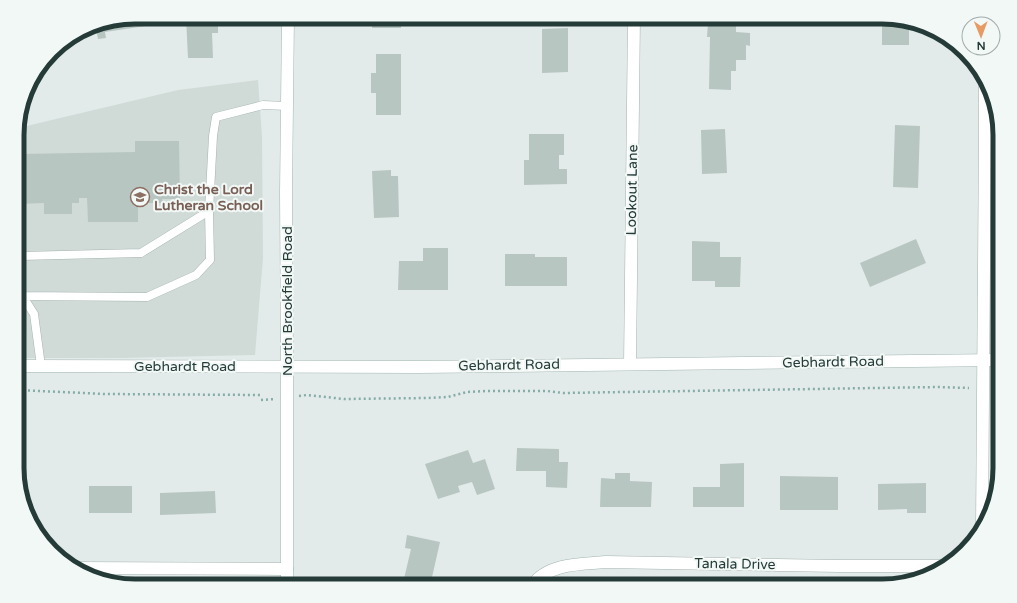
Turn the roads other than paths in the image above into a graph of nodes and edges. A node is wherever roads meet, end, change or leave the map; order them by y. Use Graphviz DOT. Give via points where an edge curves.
graph roads {
  1 [pos="288,24"];
  2 [pos="634,24"];
  3 [pos="985,94"];
  4 [pos="287,106"];
  5 [pos="210,211"];
  6 [pos="24,256"];
  7 [pos="24,294"];
  8 [pos="24,301"];
  9 [pos="984,360"];
  10 [pos="993,360"];
  11 [pos="630,364"];
  12 [pos="24,366"];
  13 [pos="40,366"];
  14 [pos="288,366"];
  15 [pos="982,517"];
  16 [pos="934,566"];
  17 [pos="87,568"];
  18 [pos="287,569"];
  19 [pos="287,579"];
  20 [pos="539,579"];
  1 -- 4 [label="street, North Brookfield Road"];
  2 -- 11 [label="street, Lookout Lane"];
  3 -- 9 [label="street"];
  4 -- 5 [label="lane" via="263,105 216,117"];
  4 -- 14 [label="street, North Brookfield Road"];
  5 -- 6 [label="lane" via="141,253"];
  5 -- 7 [label="lane" via="210,260 196,275 147,297"];
  8 -- 13 [label="lane" via="34,314"];
  9 -- 10 [label="street, Gebhardt Road"];
  9 -- 11 [label="street, Gebhardt Road"];
  9 -- 15 [label="street"];
  11 -- 14 [label="street, Gebhardt Road"];
  12 -- 13 [label="street, Gebhardt Road"];
  13 -- 14 [label="street, Gebhardt Road"];
  14 -- 18 [label="street, North Brookfield Road"];
  16 -- 20 [label="street, Tanala Drive" via="606,562 561,567"];
  17 -- 18 [label="street"];
  18 -- 19 [label="street, North Brookfield Road"];
}
